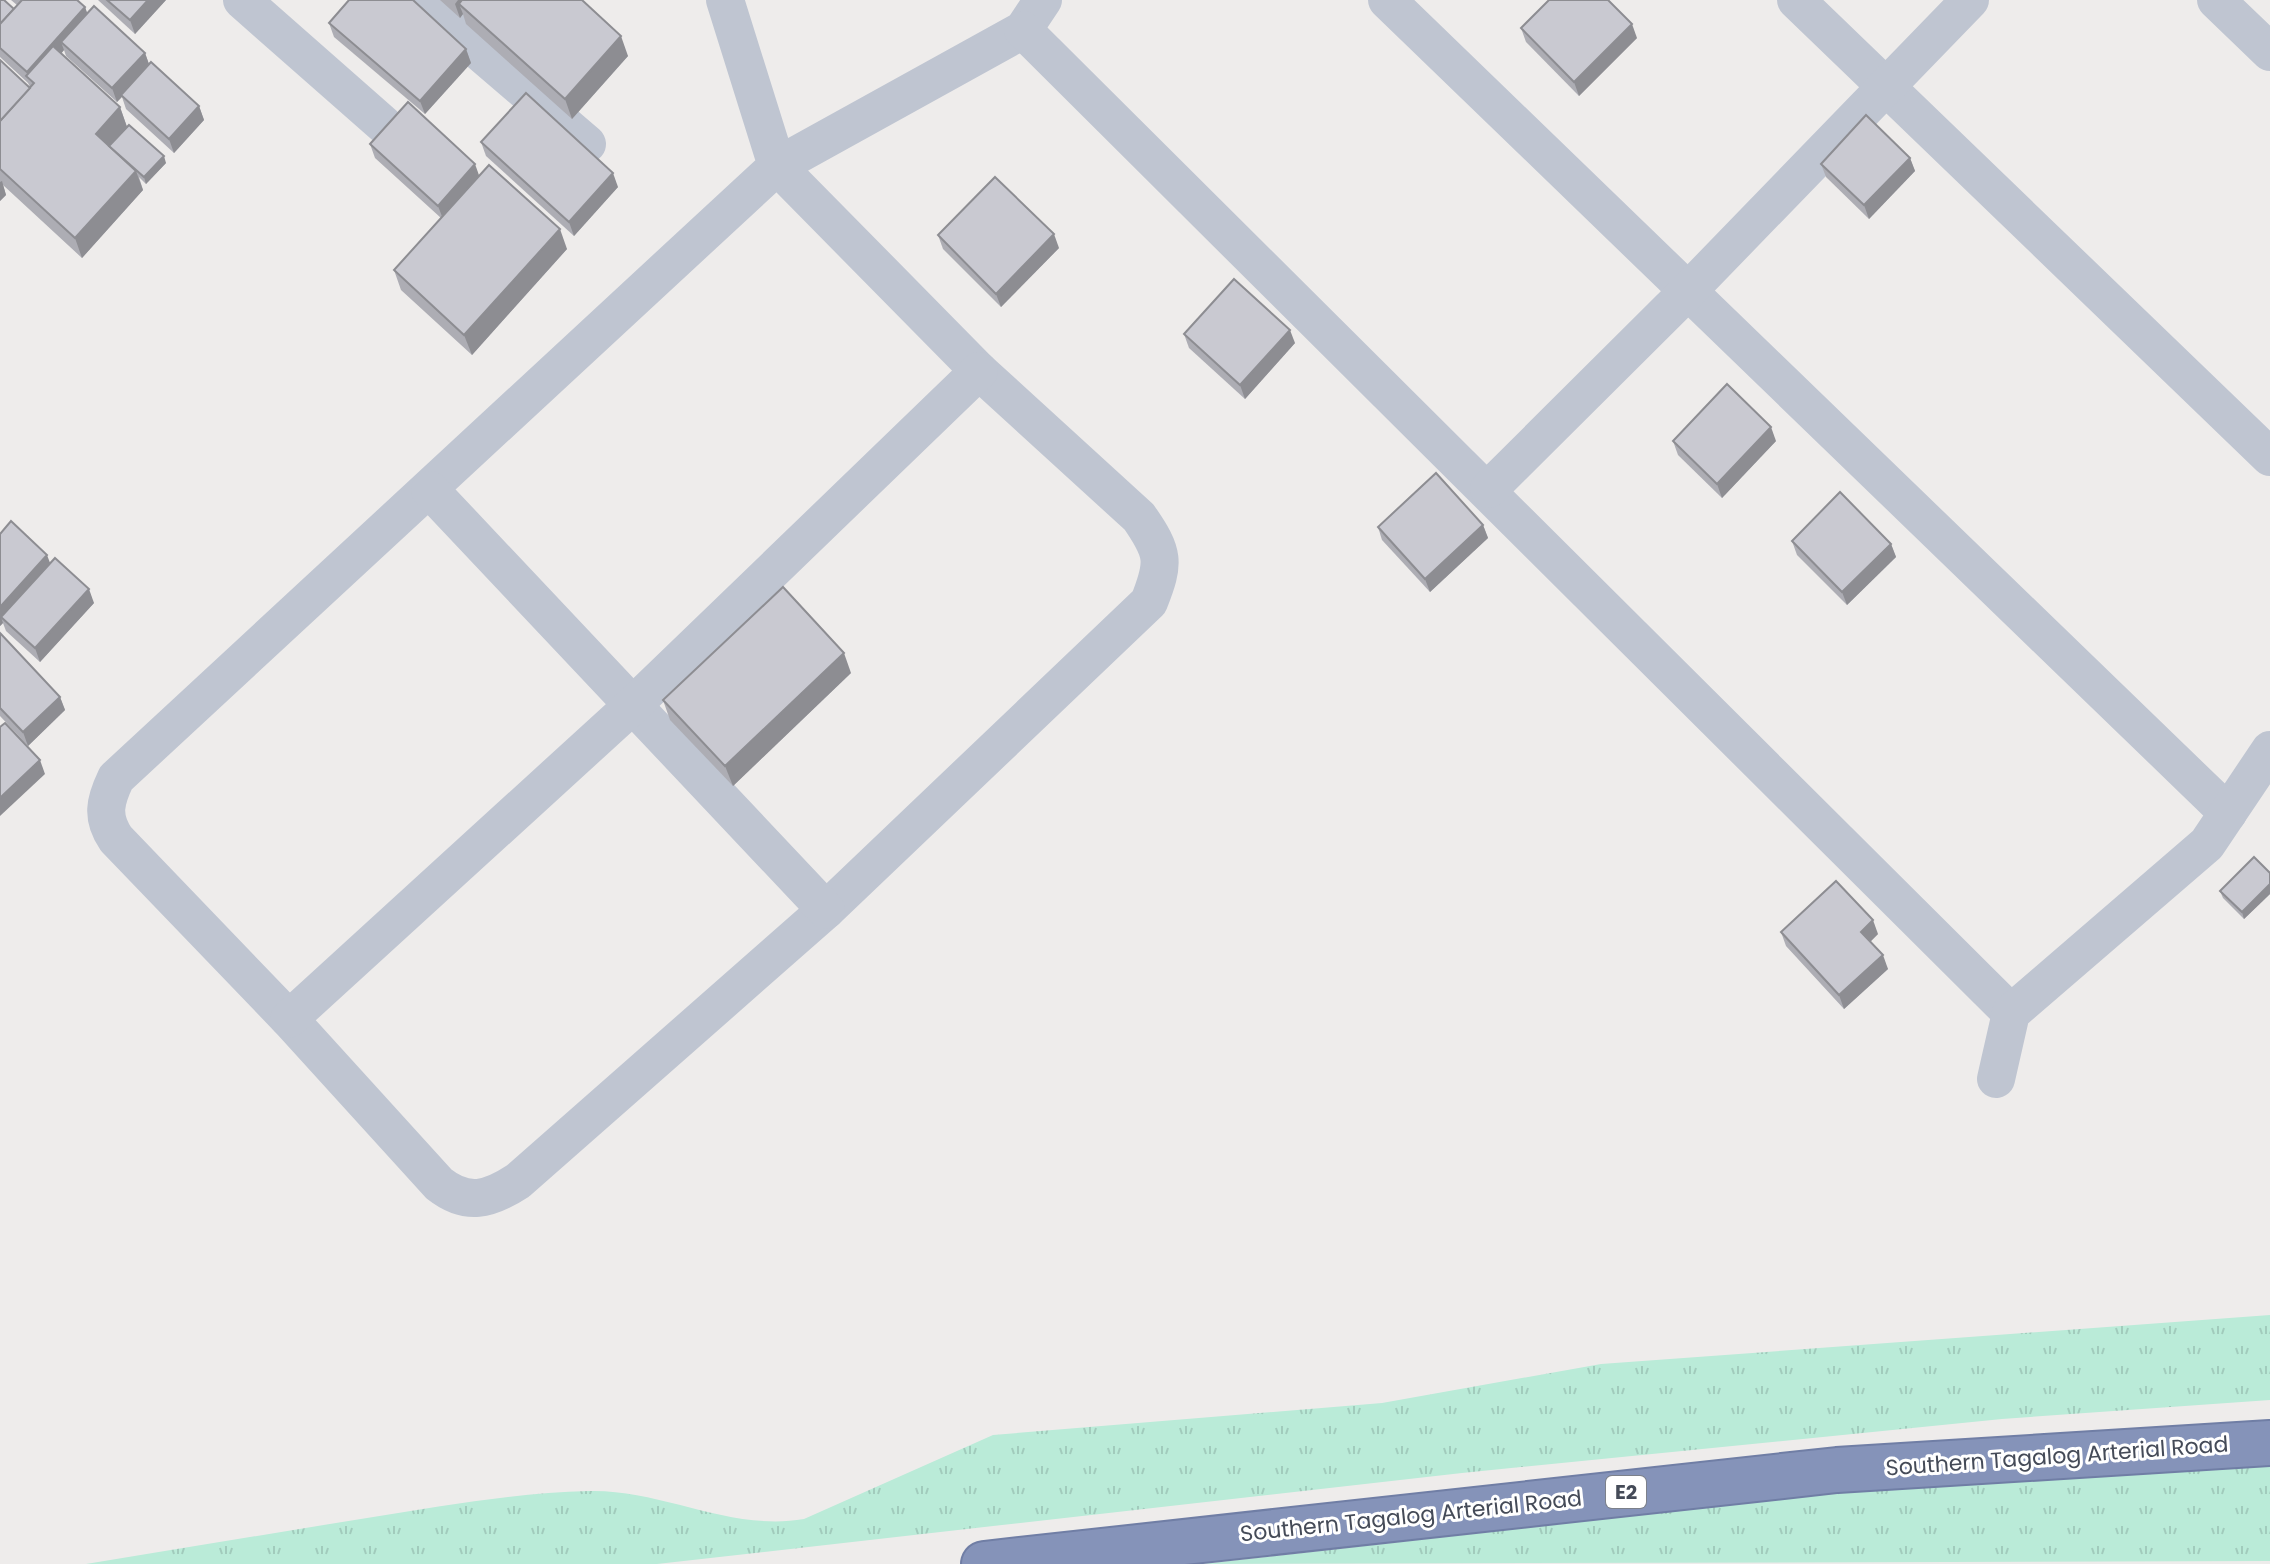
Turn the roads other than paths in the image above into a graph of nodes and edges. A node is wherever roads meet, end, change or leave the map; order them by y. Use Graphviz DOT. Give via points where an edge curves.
graph roads {
  1 [pos="242,0"];
  2 [pos="419,0"];
  3 [pos="725,0"];
  4 [pos="1387,0"];
  5 [pos="1796,0"];
  6 [pos="1970,0"];
  7 [pos="2216,0"];
  8 [pos="1033,15"];
  9 [pos="2270,52"];
  10 [pos="1887,88"];
  11 [pos="384,125"];
  12 [pos="587,144"];
  13 [pos="777,166"];
  14 [pos="1688,291"];
  15 [pos="979,371"];
  16 [pos="2270,457"];
  17 [pos="1489,489"];
  18 [pos="430,490"];
  19 [pos="632,706"];
  20 [pos="2270,750"];
  21 [pos="2228,813"];
  22 [pos="826,910"];
  23 [pos="2011,1013"];
  24 [pos="289,1019"];
  25 [pos="1996,1079"];
  26 [pos="2270,1443"];
  27 [pos="984,1564"];
  1 -- 11 [label="street"];
  2 -- 12 [label="street"];
  3 -- 13 [label="street"];
  4 -- 14 [label="street"];
  5 -- 10 [label="street"];
  6 -- 10 [label="street"];
  7 -- 9 [label="street"];
  8 -- 13 [label="street"];
  8 -- 17 [label="street"];
  10 -- 14 [label="street"];
  10 -- 16 [label="street"];
  13 -- 15 [label="street"];
  13 -- 18 [label="street"];
  14 -- 17 [label="street"];
  14 -- 21 [label="street"];
  15 -- 19 [label="street"];
  15 -- 22 [label="street" via="1139,517 1156,541 1163,567 1149,602"];
  17 -- 23 [label="street"];
  18 -- 19 [label="street"];
  18 -- 24 [label="street" via="116,778 107,797 107,825 116,839"];
  19 -- 22 [label="street"];
  19 -- 24 [label="street"];
  20 -- 21 [label="street"];
  21 -- 23 [label="street" via="2207,844"];
  22 -- 24 [label="street" via="518,1181 482,1199 454,1195 439,1184"];
  23 -- 25 [label="street"];
  26 -- 27 [label="highway, Southern Tagalog Arterial Road / E2" via="1837,1470"];
}
